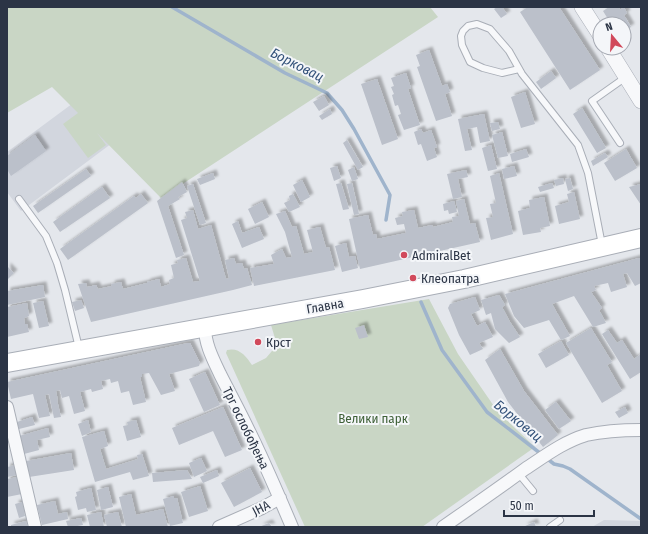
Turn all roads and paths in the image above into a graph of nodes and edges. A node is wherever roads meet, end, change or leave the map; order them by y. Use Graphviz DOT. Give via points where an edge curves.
graph roads {
  1 [pos="582,7"];
  2 [pos="592,23"];
  3 [pos="613,56"];
  4 [pos="519,69"];
  5 [pos="626,77"];
  6 [pos="641,101"];
  7 [pos="620,143"];
  8 [pos="19,199"];
  9 [pos="640,241"];
  10 [pos="603,247"];
  11 [pos="205,328"];
  12 [pos="80,350"];
  13 [pos="7,363"];
  14 [pos="7,407"];
  15 [pos="641,430"];
  16 [pos="519,474"];
  17 [pos="533,491"];
  18 [pos="280,498"];
  19 [pos="560,520"];
  20 [pos="35,527"];
  21 [pos="219,527"];
  22 [pos="292,527"];
  23 [pos="443,527"];
  24 [pos="550,527"];
  1 -- 2 [label="street"];
  3 -- 5 [label="street"];
  4 -- 4 [label="lane" via="509,51 490,29 476,24 468,26 462,32 462,46 470,62 502,73"];
  4 -- 10 [label="lane" via="578,145 588,173"];
  5 -- 6 [label="street"];
  5 -- 7 [label="lane" via="592,101"];
  8 -- 12 [label="lane" via="46,236 65,290"];
  9 -- 10 [label="main road, Главна"];
  10 -- 11 [label="main road, Главна" via="464,279"];
  11 -- 12 [label="main road, Главна"];
  11 -- 18 [label="street, Трг ослобођења" via="207,344 216,365"];
  12 -- 13 [label="main road, Главна"];
  14 -- 20 [label="street"];
  15 -- 16 [label="street" via="587,435 566,443"];
  16 -- 17 [label="lane"];
  16 -- 23 [label="street"];
  18 -- 21 [label="street, ЈНА"];
  18 -- 22 [label="street, Трг ослобођења"];
  19 -- 24 [label="lane"];
}
